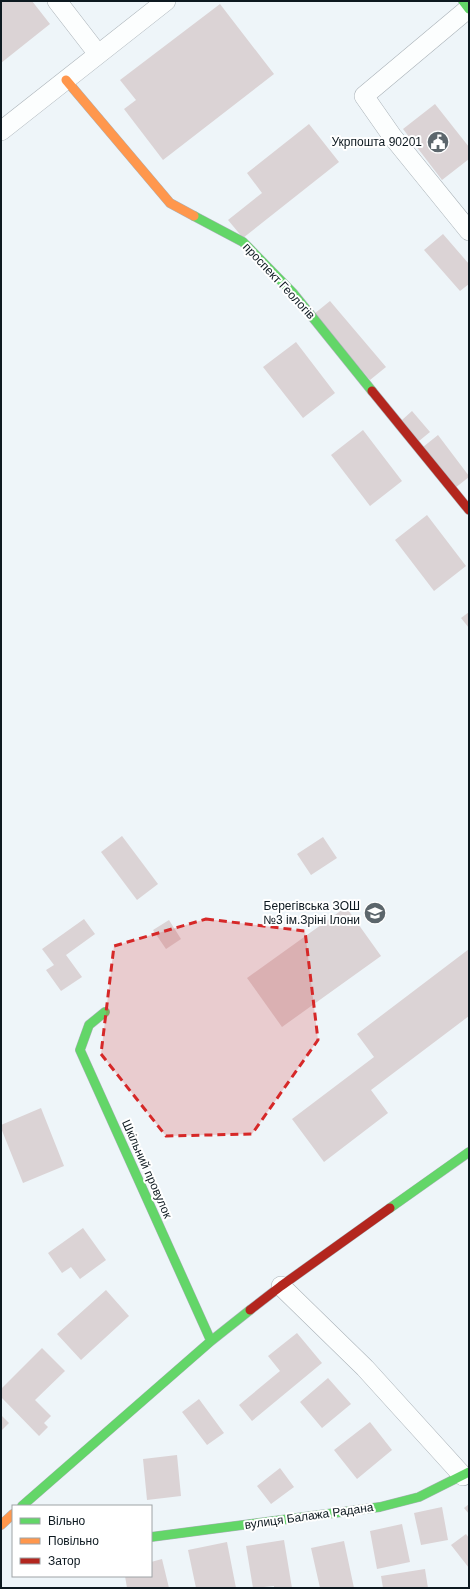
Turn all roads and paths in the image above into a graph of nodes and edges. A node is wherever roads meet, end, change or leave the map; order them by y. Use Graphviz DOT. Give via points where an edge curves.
graph roads {
  1 [pos="56,1"];
  2 [pos="166,1"];
  3 [pos="467,6"];
  4 [pos="98,54"];
  5 [pos="66,80"];
  6 [pos="1,131"];
  7 [pos="469,231"];
  8 [pos="469,510"];
  9 [pos="105,1012"];
  10 [pos="469,1152"];
  11 [pos="281,1286"];
  12 [pos="211,1341"];
  13 [pos="466,1474"];
  14 [pos="23,1505"];
  15 [pos="12,1515"];
  16 [pos="1,1525"];
  17 [pos="152,1537"];
  1 -- 4 [label="street"];
  2 -- 4 [label="street"];
  3 -- 7 [label="street" via="364,96 392,136"];
  4 -- 5 [label="street"];
  5 -- 6 [label="street"];
  5 -- 8 [label="street, проспект Геологів" via="170,203 244,242 293,293"];
  9 -- 12 [label="street, Шкільний провулок" via="89,1026 80,1050"];
  10 -- 11 [label="street"];
  11 -- 12 [label="street"];
  11 -- 13 [label="street, вулиця Балажа Радана" via="365,1368"];
  12 -- 14 [label="street"];
  13 -- 17 [label="street, вулиця Балажа Радана" via="419,1497 380,1506"];
  15 -- 16 [label="street"];
}
